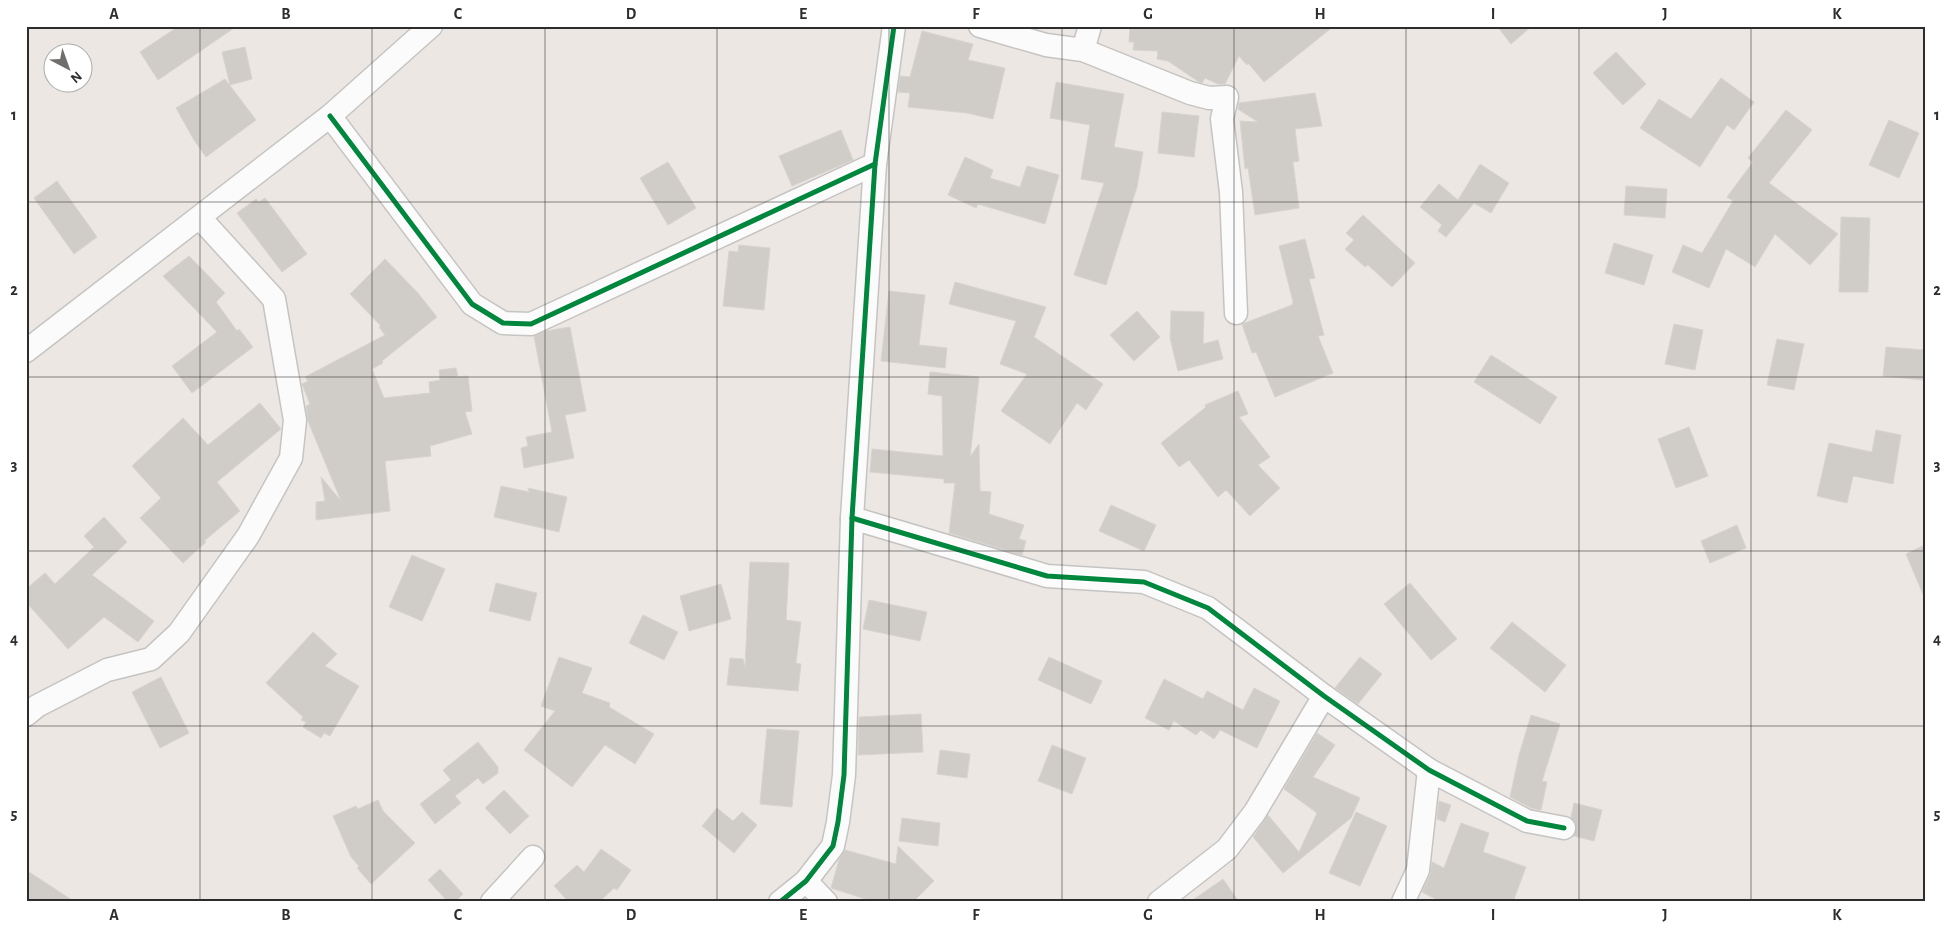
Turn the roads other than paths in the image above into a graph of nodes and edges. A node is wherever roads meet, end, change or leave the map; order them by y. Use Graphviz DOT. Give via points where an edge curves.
graph roads {
  1 [pos="431,26"];
  2 [pos="894,26"];
  3 [pos="980,26"];
  4 [pos="1090,26"];
  5 [pos="1084,50"];
  6 [pos="330,116"];
  7 [pos="875,164"];
  8 [pos="200,218"];
  9 [pos="1236,313"];
  10 [pos="26,351"];
  11 [pos="852,518"];
  12 [pos="1324,696"];
  13 [pos="26,715"];
  14 [pos="1429,770"];
  15 [pos="1564,828"];
  16 [pos="533,857"];
  17 [pos="806,881"];
  18 [pos="492,902"];
  19 [pos="780,902"];
  20 [pos="826,902"];
  21 [pos="1159,902"];
  22 [pos="1403,902"];
  1 -- 6 [label="street"];
  2 -- 7 [label="street"];
  3 -- 5 [label="street" via="1046,44"];
  4 -- 5 [label="street"];
  5 -- 9 [label="street" via="1190,93 1210,98 1227,97 1222,119 1231,192"];
  6 -- 7 [label="street" via="472,304 503,323 531,324"];
  6 -- 8 [label="street"];
  7 -- 11 [label="street"];
  8 -- 10 [label="street"];
  8 -- 13 [label="street" via="274,299 296,420 291,458 248,536 179,633 151,659 107,670 37,706"];
  11 -- 12 [label="street" via="1048,576 1144,582 1208,608"];
  11 -- 17 [label="street" via="844,775 833,846"];
  12 -- 14 [label="street"];
  12 -- 21 [label="street" via="1255,812 1227,849"];
  14 -- 15 [label="street" via="1527,821"];
  14 -- 22 [label="street" via="1418,870"];
  16 -- 18 [label="street"];
  17 -- 19 [label="street"];
  17 -- 20 [label="street"];
}
